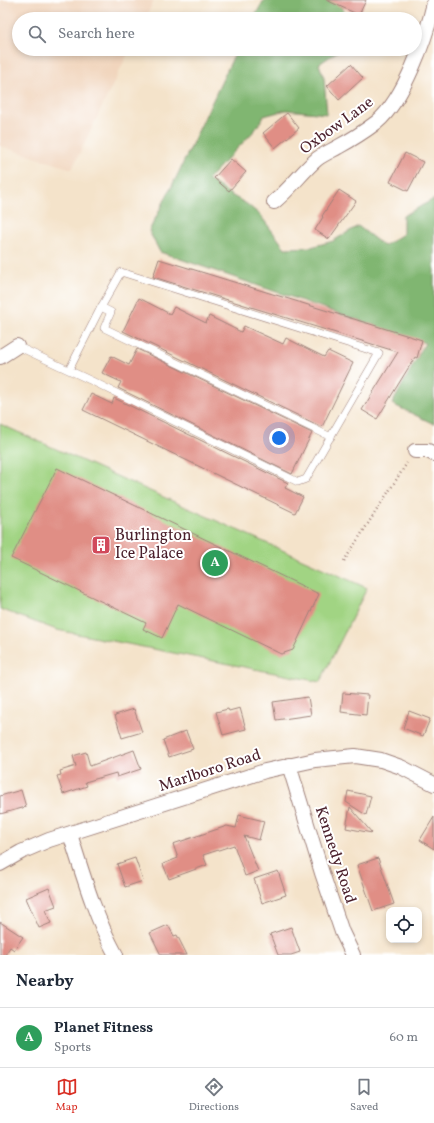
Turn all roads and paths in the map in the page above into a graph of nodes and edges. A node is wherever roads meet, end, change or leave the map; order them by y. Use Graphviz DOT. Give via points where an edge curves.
graph roads {
  1 [pos="434,3"];
  2 [pos="422,43"];
  3 [pos="417,56"];
  4 [pos="274,202"];
  5 [pos="101,307"];
  6 [pos="17,346"];
  7 [pos="0,357"];
  8 [pos="69,370"];
  9 [pos="330,437"];
  10 [pos="415,450"];
  11 [pos="434,454"];
  12 [pos="344,560"];
  13 [pos="289,765"];
  14 [pos="434,784"];
  15 [pos="70,834"];
  16 [pos="0,864"];
  17 [pos="116,955"];
  18 [pos="352,955"];
  1 -- 2 [label="street, Oxbow Lane"];
  3 -- 4 [label="street, Oxbow Lane" via="385,114 364,131 319,158"];
  5 -- 8 [label="lane"];
  5 -- 9 [label="lane" via="111,312 104,328"];
  5 -- 9 [label="lane" via="121,272 379,353"];
  6 -- 7 [label="street"];
  6 -- 8 [label="lane"];
  8 -- 9 [label="lane" via="298,482 306,479"];
  10 -- 11 [label="street"];
  10 -- 12 [label="path"];
  13 -- 14 [label="street, Marlboro Road" via="346,756 368,758 401,767"];
  13 -- 15 [label="street, Marlboro Road"];
  13 -- 18 [label="street, Kennedy Road" via="322,873"];
  15 -- 16 [label="street, Marlboro Road" via="35,845"];
  15 -- 17 [label="street" via="92,900"];
}
